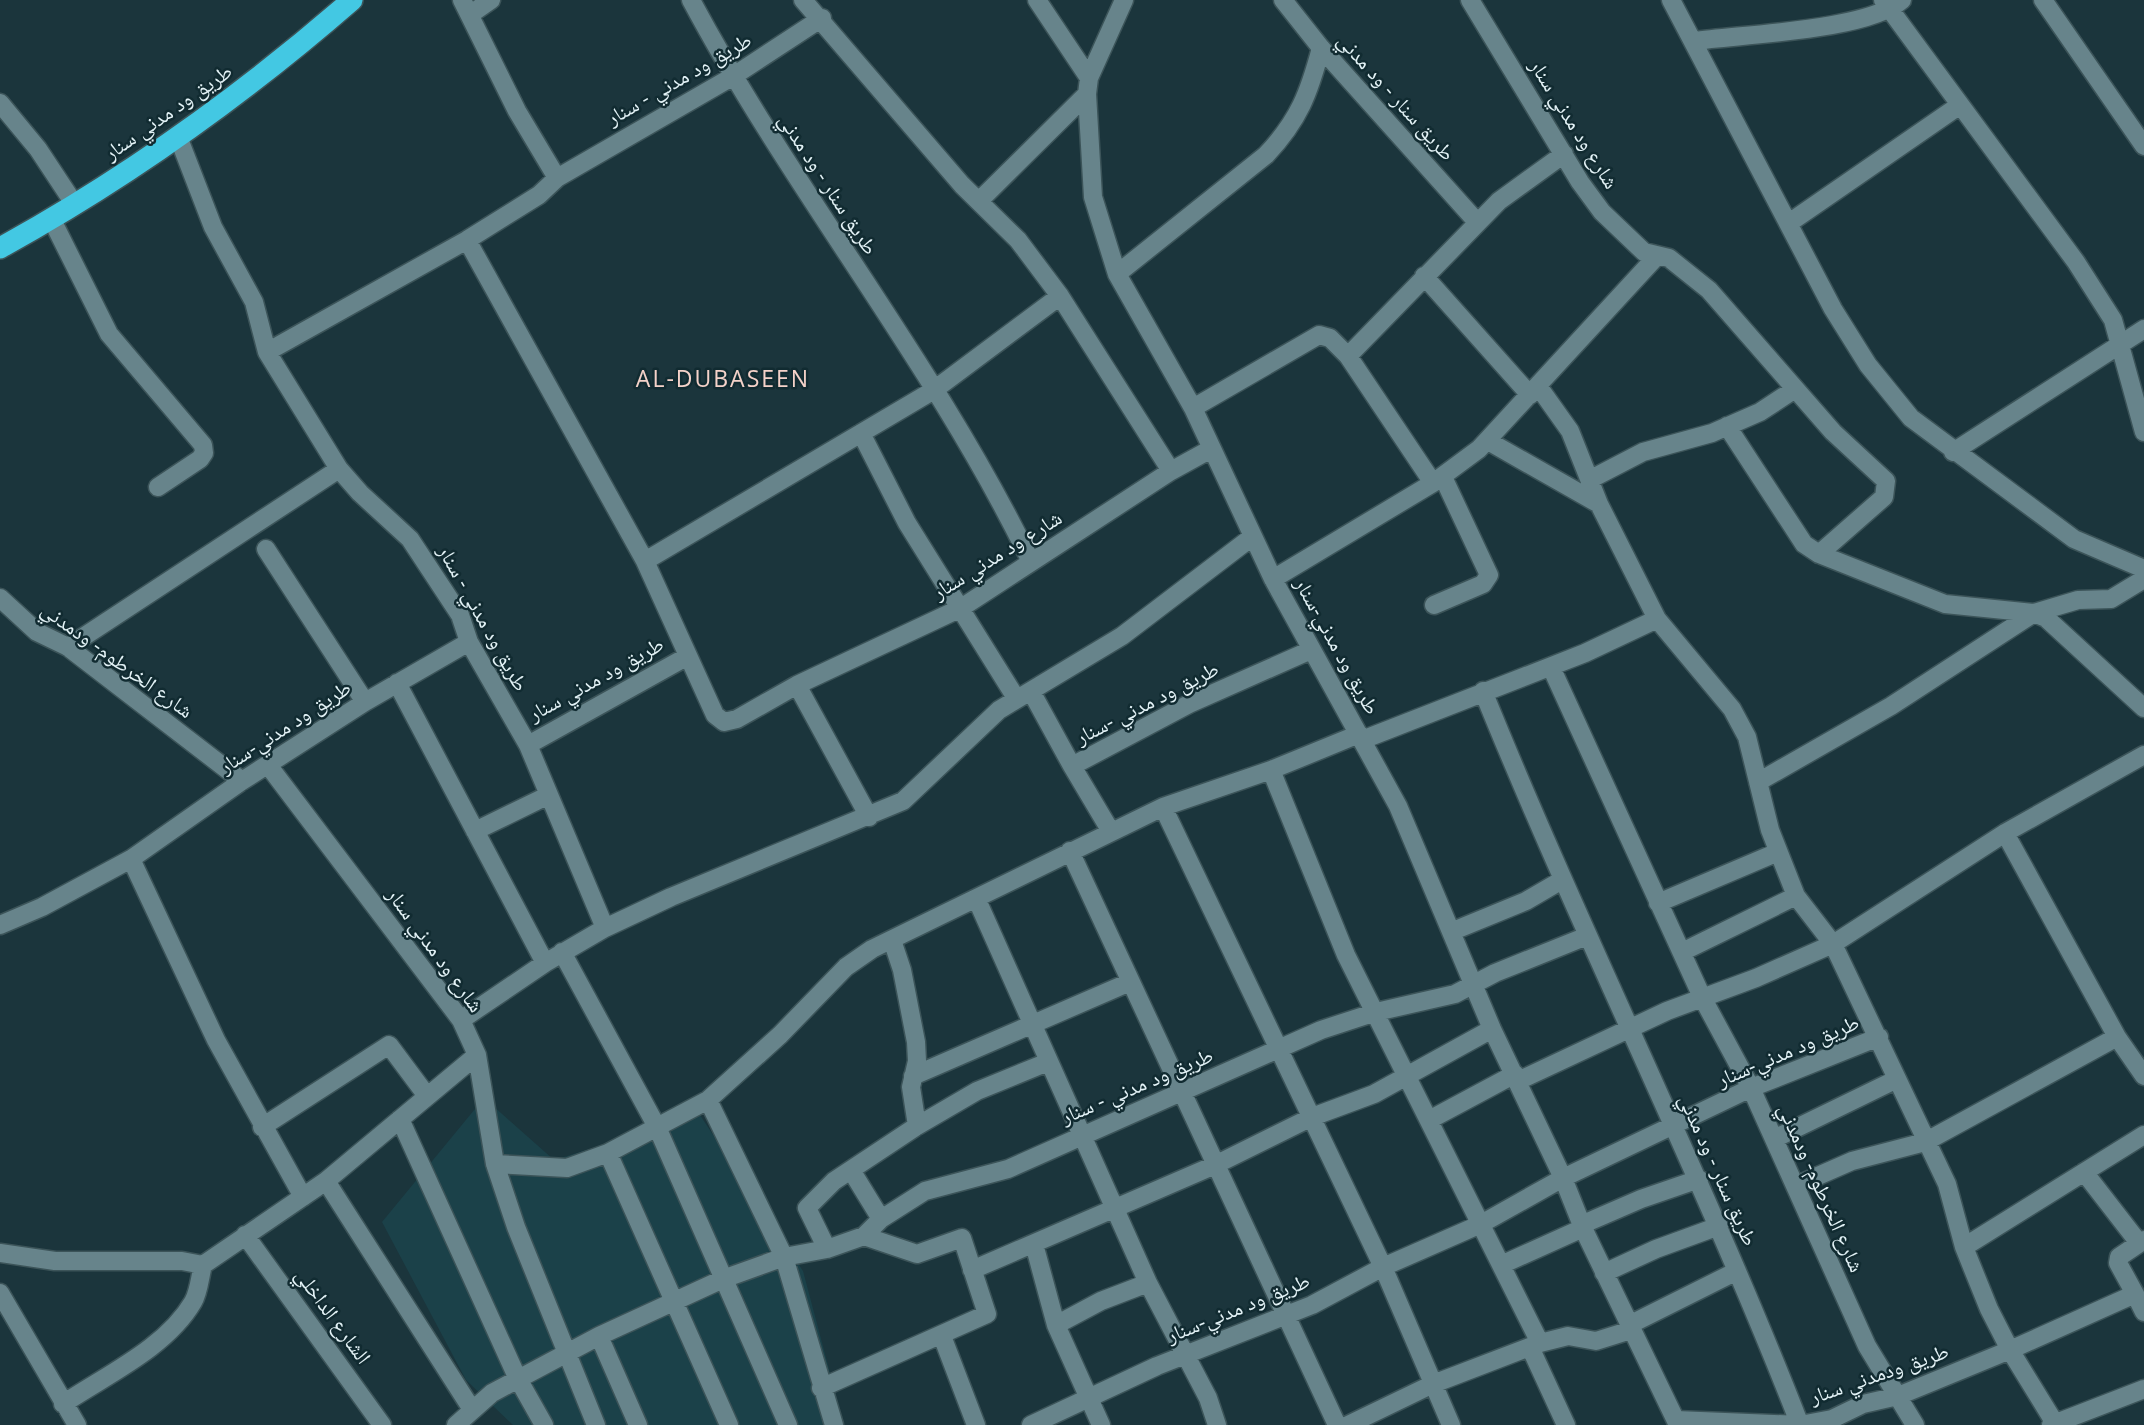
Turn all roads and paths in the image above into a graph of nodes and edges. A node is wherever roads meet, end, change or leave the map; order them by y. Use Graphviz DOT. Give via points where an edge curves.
graph roads {
  1 [pos="352,0"];
  2 [pos="491,0"];
  3 [pos="691,0"];
  4 [pos="803,0"];
  5 [pos="1037,0"];
  6 [pos="1124,0"];
  7 [pos="1283,0"];
  8 [pos="1470,0"];
  9 [pos="1671,0"];
  10 [pos="2043,0"];
  11 [pos="1892,3"];
  12 [pos="466,7"];
  13 [pos="822,18"];
  14 [pos="1694,41"];
  15 [pos="1321,48"];
  16 [pos="732,77"];
  17 [pos="1088,86"];
  18 [pos="0,103"];
  19 [pos="1960,105"];
  20 [pos="179,139"];
  21 [pos="2144,146"];
  22 [pos="1564,154"];
  23 [pos="557,178"];
  24 [pos="979,201"];
  25 [pos="75,205"];
  26 [pos="52,220"];
  27 [pos="1477,222"];
  28 [pos="1789,223"];
  29 [pos="467,240"];
  30 [pos="0,248"];
  31 [pos="1657,256"];
  32 [pos="1117,274"];
  33 [pos="1424,276"];
  34 [pos="1060,296"];
  35 [pos="2144,329"];
  36 [pos="2122,344"];
  37 [pos="267,352"];
  38 [pos="1348,356"];
  39 [pos="1795,389"];
  40 [pos="934,390"];
  41 [pos="1534,391"];
  42 [pos="1193,408"];
  43 [pos="1727,426"];
  44 [pos="2144,432"];
  45 [pos="860,433"];
  46 [pos="1488,441"];
  47 [pos="1211,449"];
  48 [pos="1953,452"];
  49 [pos="340,469"];
  50 [pos="1171,471"];
  51 [pos="1591,478"];
  52 [pos="1438,480"];
  53 [pos="158,487"];
  54 [pos="1599,504"];
  55 [pos="1252,537"];
  56 [pos="266,549"];
  57 [pos="1819,554"];
  58 [pos="645,561"];
  59 [pos="1031,562"];
  60 [pos="2144,569"];
  61 [pos="1273,579"];
  62 [pos="2144,579"];
  63 [pos="0,598"];
  64 [pos="1434,605"];
  65 [pos="961,608"];
  66 [pos="2034,613"];
  67 [pos="1657,619"];
  68 [pos="469,642"];
  69 [pos="68,648"];
  70 [pos="1311,650"];
  71 [pos="688,656"];
  72 [pos="1551,667"];
  73 [pos="397,683"];
  74 [pos="797,685"];
  75 [pos="1483,691"];
  76 [pos="1024,696"];
  77 [pos="365,702"];
  78 [pos="2144,708"];
  79 [pos="1361,737"];
  80 [pos="528,745"];
  81 [pos="2142,759"];
  82 [pos="268,765"];
  83 [pos="1072,766"];
  84 [pos="1271,770"];
  85 [pos="242,781"];
  86 [pos="1758,782"];
  87 [pos="549,795"];
  88 [pos="1163,807"];
  89 [pos="869,817"];
  90 [pos="1110,830"];
  91 [pos="475,831"];
  92 [pos="2005,834"];
  93 [pos="1070,851"];
  94 [pos="1778,852"];
  95 [pos="131,859"];
  96 [pos="1562,880"];
  97 [pos="1797,896"];
  98 [pos="977,900"];
  99 [pos="1658,903"];
  100 [pos="0,925"];
  101 [pos="605,928"];
  102 [pos="1453,932"];
  103 [pos="1587,936"];
  104 [pos="892,940"];
  105 [pos="1833,944"];
  106 [pos="1682,951"];
  107 [pos="562,952"];
  108 [pos="545,962"];
  109 [pos="1130,982"];
  110 [pos="1475,983"];
  111 [pos="1702,997"];
  112 [pos="1376,1012"];
  113 [pos="461,1020"];
  114 [pos="1032,1026"];
  115 [pos="1492,1028"];
  116 [pos="1629,1028"];
  117 [pos="1879,1037"];
  118 [pos="2117,1037"];
  119 [pos="1276,1049"];
  120 [pos="477,1055"];
  121 [pos="1048,1062"];
  122 [pos="914,1076"];
  123 [pos="2144,1076"];
  124 [pos="1516,1077"];
  125 [pos="1407,1078"];
  126 [pos="1895,1080"];
  127 [pos="1751,1088"];
  128 [pos="1182,1094"];
  129 [pos="427,1096"];
  130 [pos="708,1100"];
  131 [pos="1312,1117"];
  132 [pos="400,1119"];
  133 [pos="1431,1119"];
  134 [pos="917,1126"];
  135 [pos="1675,1126"];
  136 [pos="262,1127"];
  137 [pos="657,1127"];
  138 [pos="1083,1133"];
  139 [pos="2144,1135"];
  140 [pos="1774,1139"];
  141 [pos="1925,1142"];
  142 [pos="608,1153"];
  143 [pos="495,1164"];
  144 [pos="1215,1165"];
  145 [pos="851,1170"];
  146 [pos="2084,1172"];
  147 [pos="1563,1178"];
  148 [pos="1699,1180"];
  149 [pos="326,1181"];
  150 [pos="1795,1186"];
  151 [pos="303,1198"];
  152 [pos="1115,1208"];
  153 [pos="881,1219"];
  154 [pos="1481,1224"];
  155 [pos="1582,1226"];
  156 [pos="1719,1226"];
  157 [pos="245,1235"];
  158 [pos="863,1236"];
  159 [pos="2141,1241"];
  160 [pos="1034,1244"];
  161 [pos="1964,1247"];
  162 [pos="827,1250"];
  163 [pos="0,1253"];
  164 [pos="783,1257"];
  165 [pos="204,1265"];
  166 [pos="1501,1265"];
  167 [pos="1383,1267"];
  168 [pos="972,1270"];
  169 [pos="1737,1271"];
  170 [pos="1604,1273"];
  171 [pos="723,1279"];
  172 [pos="1148,1283"];
  173 [pos="0,1293"];
  174 [pos="2134,1294"];
  175 [pos="671,1302"];
  176 [pos="2144,1312"];
  177 [pos="1287,1317"];
  178 [pos="1056,1325"];
  179 [pos="1630,1327"];
  180 [pos="599,1335"];
  181 [pos="942,1336"];
  182 [pos="1535,1345"];
  183 [pos="2010,1350"];
  184 [pos="566,1353"];
  185 [pos="1186,1354"];
  186 [pos="517,1377"];
  187 [pos="1433,1384"];
  188 [pos="821,1388"];
  189 [pos="2144,1389"];
  190 [pos="1898,1396"];
  191 [pos="1089,1400"];
  192 [pos="63,1404"];
  193 [pos="471,1408"];
  194 [pos="1677,1422"];
  195 [pos="2054,1424"];
  196 [pos="77,1425"];
  197 [pos="382,1425"];
  198 [pos="456,1425"];
  199 [pos="544,1425"];
  200 [pos="596,1425"];
  201 [pos="638,1425"];
  202 [pos="729,1425"];
  203 [pos="788,1425"];
  204 [pos="833,1425"];
  205 [pos="976,1425"];
  206 [pos="1031,1425"];
  207 [pos="1101,1425"];
  208 [pos="1217,1425"];
  209 [pos="1336,1425"];
  210 [pos="1348,1425"];
  211 [pos="1451,1425"];
  212 [pos="1566,1425"];
  213 [pos="1800,1425"];
  214 [pos="1915,1425"];
  1 -- 20 [label="highway, طريق ود مدني سنار"];
  2 -- 12 [label="street"];
  3 -- 16 [label="street, طريق سنار - ود مدني"];
  4 -- 13 [label="street"];
  5 -- 17 [label="street"];
  6 -- 17 [label="street"];
  7 -- 15 [label="street, طريق سنار - ود مدني"];
  8 -- 22 [label="street, شارع ود مدني سنار"];
  9 -- 14 [label="street"];
  10 -- 21 [label="street"];
  11 -- 14 [label="street" via="1851,21"];
  11 -- 19 [label="street"];
  12 -- 23 [label="street" via="517,111"];
  13 -- 16 [label="street, طريق ود مدني - سنار"];
  13 -- 24 [label="street"];
  14 -- 28 [label="street"];
  15 -- 27 [label="street, طريق سنار - ود مدني"];
  15 -- 32 [label="street, طريق سنار - ود مدني" via="1300,114 1272,148"];
  16 -- 23 [label="street, طريق ود مدني - سنار"];
  16 -- 40 [label="street, طريق سنار - ود مدني"];
  17 -- 24 [label="street"];
  17 -- 32 [label="street, طريق ود مدني-سنار" via="1093,197"];
  18 -- 25 [label="street"];
  19 -- 28 [label="street"];
  19 -- 36 [label="street" via="2076,262 2113,320"];
  20 -- 25 [label="highway, طريق ود مدني سنار"];
  20 -- 37 [label="street, طريق ود مدني - سنار" via="213,227 254,302"];
  22 -- 27 [label="street"];
  22 -- 31 [label="street, شارع ود مدني سنار" via="1619,230 1644,252"];
  23 -- 29 [label="street, طريق ود مدني - سنار" via="540,195"];
  24 -- 34 [label="street" via="1018,240"];
  25 -- 26 [label="highway, طريق ود مدني سنار"];
  26 -- 30 [label="highway, طريق ود مدني سنار"];
  26 -- 53 [label="street" via="109,334 203,445 200,459"];
  27 -- 33 [label="street"];
  28 -- 48 [label="street" via="1868,365 1911,418"];
  29 -- 37 [label="street, طريق ود مدني - سنار"];
  29 -- 58 [label="street"];
  31 -- 39 [label="street, شارع ود مدني سنار" via="1678,264 1709,290"];
  31 -- 41 [label="street"];
  32 -- 42 [label="street, طريق ود مدني-سنار"];
  33 -- 38 [label="street"];
  33 -- 41 [label="street"];
  34 -- 40 [label="street"];
  34 -- 50 [label="street"];
  35 -- 36 [label="street"];
  36 -- 44 [label="street"];
  36 -- 48 [label="street"];
  37 -- 49 [label="street, طريق ود مدني - سنار"];
  38 -- 42 [label="street" via="1330,338 1319,335"];
  38 -- 52 [label="street"];
  39 -- 43 [label="street"];
  39 -- 57 [label="street, شارع ود مدني سنار" via="1833,432 1878,471 1887,488 1884,497"];
  40 -- 45 [label="street"];
  40 -- 59 [label="street, طريق سنار - ود مدني"];
  41 -- 46 [label="street"];
  41 -- 51 [label="street" via="1560,413"];
  42 -- 47 [label="street, طريق ود مدني-سنار"];
  43 -- 51 [label="street" via="1643,452"];
  43 -- 57 [label="street" via="1804,544"];
  45 -- 58 [label="street"];
  45 -- 65 [label="street" via="906,523"];
  46 -- 52 [label="street"];
  46 -- 54 [label="street"];
  47 -- 50 [label="street, شارع ود مدني سنار"];
  47 -- 55 [label="street, طريق ود مدني-سنار"];
  48 -- 60 [label="street" via="2074,539"];
  49 -- 68 [label="street, طريق ود مدني - سنار" via="427,561 460,615"];
  49 -- 69 [label="street"];
  50 -- 59 [label="street, شارع ود مدني سنار"];
  51 -- 54 [label="street"];
  52 -- 61 [label="street"];
  52 -- 64 [label="street" via="1489,575 1483,584"];
  54 -- 67 [label="street"];
  55 -- 61 [label="street, طريق ود مدني-سنار"];
  55 -- 76 [label="street" via="1122,636"];
  56 -- 77 [label="street"];
  57 -- 66 [label="street" via="1945,604"];
  58 -- 71 [label="street"];
  59 -- 65 [label="street, شارع ود مدني سنار"];
  61 -- 70 [label="street, طريق ود مدني-سنار"];
  62 -- 66 [label="street" via="2111,599 2078,600"];
  63 -- 69 [label="street, شارع الخرطوم- ودمدني" via="37,632"];
  65 -- 74 [label="street, شارع ود مدني سنار"];
  65 -- 76 [label="street"];
  66 -- 78 [label="street" via="2046,618"];
  66 -- 86 [label="street" via="1891,706"];
  67 -- 72 [label="street"];
  67 -- 86 [label="street" via="1732,709 1747,737"];
  68 -- 73 [label="street, طريق ود مدني-سنار"];
  68 -- 80 [label="street, طريق ود مدني - سنار"];
  69 -- 85 [label="street, شارع الخرطوم- ودمدني"];
  70 -- 79 [label="street, طريق ود مدني-سنار"];
  70 -- 83 [label="street, طريق ود مدني -سنار" via="1189,704"];
  71 -- 74 [label="street, شارع ود مدني سنار" via="715,715 724,722"];
  71 -- 80 [label="street, طريق ود مدني سنار"];
  72 -- 75 [label="street"];
  72 -- 99 [label="street, شارع الخرطوم- ودمدني"];
  73 -- 77 [label="street, طريق ود مدني-سنار"];
  73 -- 91 [label="street"];
  74 -- 89 [label="street"];
  75 -- 79 [label="street"];
  75 -- 96 [label="street, طريق سنار - ود مدني"];
  76 -- 83 [label="street"];
  76 -- 89 [label="street" via="999,710 903,801"];
  77 -- 82 [label="street, طريق ود مدني-سنار"];
  79 -- 84 [label="street"];
  79 -- 102 [label="street, طريق ود مدني-سنار" via="1398,806"];
  80 -- 87 [label="street, طريق ود مدني - سنار"];
  81 -- 92 [label="street"];
  82 -- 85 [label="street, طريق ود مدني-سنار"];
  82 -- 113 [label="street, شارع ود مدني سنار"];
  83 -- 90 [label="street, طريق ود مدني -سنار"];
  84 -- 88 [label="street"];
  84 -- 112 [label="street" via="1323,902"];
  85 -- 95 [label="street, طريق ود مدني-سنار"];
  86 -- 94 [label="street, طريق ود مدني-سنار"];
  87 -- 91 [label="street"];
  87 -- 101 [label="street, طريق ود مدني - سنار"];
  88 -- 90 [label="street"];
  88 -- 119 [label="street" via="1224,928"];
  89 -- 101 [label="street"];
  90 -- 93 [label="street"];
  91 -- 108 [label="street"];
  92 -- 105 [label="street"];
  92 -- 118 [label="street"];
  93 -- 98 [label="street"];
  93 -- 109 [label="street"];
  94 -- 97 [label="street, طريق ود مدني-سنار"];
  94 -- 99 [label="street"];
  95 -- 100 [label="street, طريق ود مدني-سنار"];
  95 -- 136 [label="street"];
  96 -- 102 [label="street"];
  96 -- 103 [label="street, طريق سنار - ود مدني"];
  97 -- 105 [label="street, طريق ود مدني-سنار"];
  97 -- 106 [label="street"];
  98 -- 104 [label="street"];
  98 -- 114 [label="street"];
  99 -- 106 [label="street, شارع الخرطوم- ودمدني"];
  101 -- 107 [label="street"];
  102 -- 110 [label="street, طريق ود مدني-سنار"];
  103 -- 110 [label="street"];
  103 -- 116 [label="street, طريق سنار - ود مدني"];
  104 -- 122 [label="street" via="916,1042"];
  104 -- 130 [label="street" via="846,967"];
  105 -- 111 [label="street"];
  105 -- 117 [label="street, طريق ود مدني-سنار"];
  106 -- 111 [label="street, شارع الخرطوم- ودمدني"];
  107 -- 108 [label="street"];
  107 -- 137 [label="street"];
  108 -- 113 [label="street"];
  109 -- 114 [label="street"];
  109 -- 128 [label="street"];
  110 -- 112 [label="street, طريق ود مدني - سنار" via="1455,994"];
  110 -- 115 [label="street, طريق ود مدني-سنار"];
  111 -- 116 [label="street"];
  111 -- 127 [label="street, شارع الخرطوم- ودمدني"];
  112 -- 119 [label="street, طريق ود مدني - سنار"];
  112 -- 125 [label="street"];
  113 -- 120 [label="street, شارع ود مدني سنار"];
  114 -- 121 [label="street"];
  114 -- 122 [label="street"];
  115 -- 124 [label="street, طريق ود مدني-سنار"];
  115 -- 125 [label="street"];
  116 -- 124 [label="street"];
  116 -- 135 [label="street, طريق سنار - ود مدني"];
  117 -- 126 [label="street, طريق ود مدني-سنار"];
  117 -- 127 [label="street, طريق ود مدني-سنار"];
  118 -- 123 [label="street"];
  118 -- 141 [label="street"];
  119 -- 128 [label="street, طريق ود مدني - سنار"];
  119 -- 131 [label="street"];
  120 -- 129 [label="street"];
  120 -- 143 [label="street, شارع ود مدني سنار"];
  121 -- 134 [label="street" via="1008,1076"];
  121 -- 138 [label="street"];
  122 -- 134 [label="street" via="911,1087"];
  124 -- 133 [label="street"];
  124 -- 147 [label="street, طريق ود مدني-سنار"];
  125 -- 131 [label="street"];
  125 -- 133 [label="street"];
  126 -- 140 [label="street"];
  126 -- 141 [label="street, طريق ود مدني-سنار"];
  127 -- 135 [label="street, طريق ود مدني-سنار"];
  127 -- 140 [label="street, شارع الخرطوم- ودمدني"];
  128 -- 138 [label="street, طريق ود مدني - سنار"];
  128 -- 144 [label="street"];
  129 -- 132 [label="street"];
  129 -- 136 [label="street" via="389,1045"];
  130 -- 137 [label="street"];
  130 -- 164 [label="street"];
  131 -- 144 [label="street"];
  131 -- 167 [label="street"];
  132 -- 149 [label="street"];
  132 -- 186 [label="street"];
  133 -- 154 [label="street"];
  134 -- 145 [label="street"];
  135 -- 147 [label="street, طريق ود مدني-سنار"];
  135 -- 148 [label="street, طريق سنار - ود مدني"];
  136 -- 151 [label="street"];
  137 -- 142 [label="street"];
  137 -- 171 [label="street"];
  138 -- 152 [label="street"];
  138 -- 153 [label="street, طريق ود مدني - سنار" via="1008,1169 925,1191"];
  139 -- 146 [label="street"];
  140 -- 150 [label="street, شارع الخرطوم- ودمدني"];
  141 -- 150 [label="street" via="1853,1161"];
  141 -- 161 [label="street, طريق ود مدني-سنار" via="1947,1184"];
  142 -- 143 [label="street" via="567,1168"];
  142 -- 175 [label="street"];
  143 -- 184 [label="street, شارع ود مدني سنار"];
  144 -- 152 [label="street"];
  144 -- 177 [label="street"];
  145 -- 153 [label="street"];
  145 -- 162 [label="street" via="807,1208"];
  146 -- 159 [label="street"];
  146 -- 161 [label="street"];
  147 -- 154 [label="street, طريق ود مدني-سنار"];
  147 -- 155 [label="street, طريق ود مدني-سنار"];
  148 -- 155 [label="street" via="1641,1199"];
  148 -- 156 [label="street, طريق سنار - ود مدني"];
  149 -- 151 [label="street"];
  149 -- 193 [label="street"];
  150 -- 190 [label="street, شارع الخرطوم- ودمدني" via="1867,1346"];
  151 -- 157 [label="street"];
  152 -- 160 [label="street"];
  152 -- 172 [label="street"];
  153 -- 158 [label="street, طريق ود مدني - سنار"];
  154 -- 166 [label="street"];
  154 -- 167 [label="street, طريق ود مدني-سنار"];
  155 -- 166 [label="street"];
  155 -- 170 [label="street, طريق ود مدني-سنار"];
  156 -- 169 [label="street, طريق سنار - ود مدني"];
  156 -- 170 [label="street"];
  157 -- 165 [label="street"];
  157 -- 197 [label="street, الشارع الداخلي"];
  158 -- 162 [label="street, طريق ود مدني - سنار"];
  158 -- 168 [label="street" via="917,1254 962,1238"];
  159 -- 174 [label="street" via="2119,1256 2118,1263"];
  160 -- 168 [label="street"];
  160 -- 178 [label="street"];
  161 -- 183 [label="street, طريق ود مدني-سنار"];
  162 -- 164 [label="street"];
  163 -- 165 [label="street" via="55,1261"];
  164 -- 171 [label="street"];
  164 -- 188 [label="street"];
  165 -- 192 [label="street" via="194,1301 175,1323 155,1342"];
  166 -- 182 [label="street"];
  167 -- 177 [label="street, طريق ود مدني-سنار"];
  167 -- 187 [label="street"];
  168 -- 181 [label="street" via="987,1314"];
  169 -- 179 [label="street"];
  169 -- 213 [label="street, طريق سنار - ود مدني"];
  170 -- 179 [label="street, طريق ود مدني-سنار"];
  171 -- 175 [label="street"];
  171 -- 203 [label="street"];
  172 -- 178 [label="street"];
  172 -- 185 [label="street"];
  173 -- 192 [label="street"];
  174 -- 176 [label="street"];
  174 -- 183 [label="street"];
  175 -- 180 [label="street"];
  175 -- 202 [label="street"];
  177 -- 185 [label="street, طريق ود مدني-سنار"];
  177 -- 209 [label="street"];
  178 -- 191 [label="street"];
  179 -- 182 [label="street" via="1596,1341 1568,1336"];
  179 -- 194 [label="street, طريق ود مدني-سنار"];
  180 -- 184 [label="street"];
  180 -- 201 [label="street"];
  181 -- 188 [label="street"];
  181 -- 205 [label="street"];
  182 -- 187 [label="street"];
  182 -- 212 [label="street"];
  183 -- 190 [label="street, طريق ودمدني سنار"];
  183 -- 195 [label="street, طريق ود مدني-سنار"];
  184 -- 186 [label="street"];
  184 -- 200 [label="street, شارع ود مدني سنار"];
  185 -- 191 [label="street, طريق ود مدني-سنار"];
  185 -- 208 [label="street"];
  186 -- 193 [label="street"];
  186 -- 199 [label="street"];
  187 -- 210 [label="street"];
  187 -- 211 [label="street"];
  188 -- 204 [label="street"];
  189 -- 195 [label="street, طريق ود مدني-سنار"];
  190 -- 213 [label="street, طريق ودمدني سنار"];
  190 -- 214 [label="street, شارع الخرطوم- ودمدني"];
  191 -- 206 [label="street, طريق ود مدني-سنار"];
  191 -- 207 [label="street"];
  192 -- 196 [label="street"];
  193 -- 198 [label="street"];
  194 -- 213 [label="street, طريق ودمدني سنار"];
}
